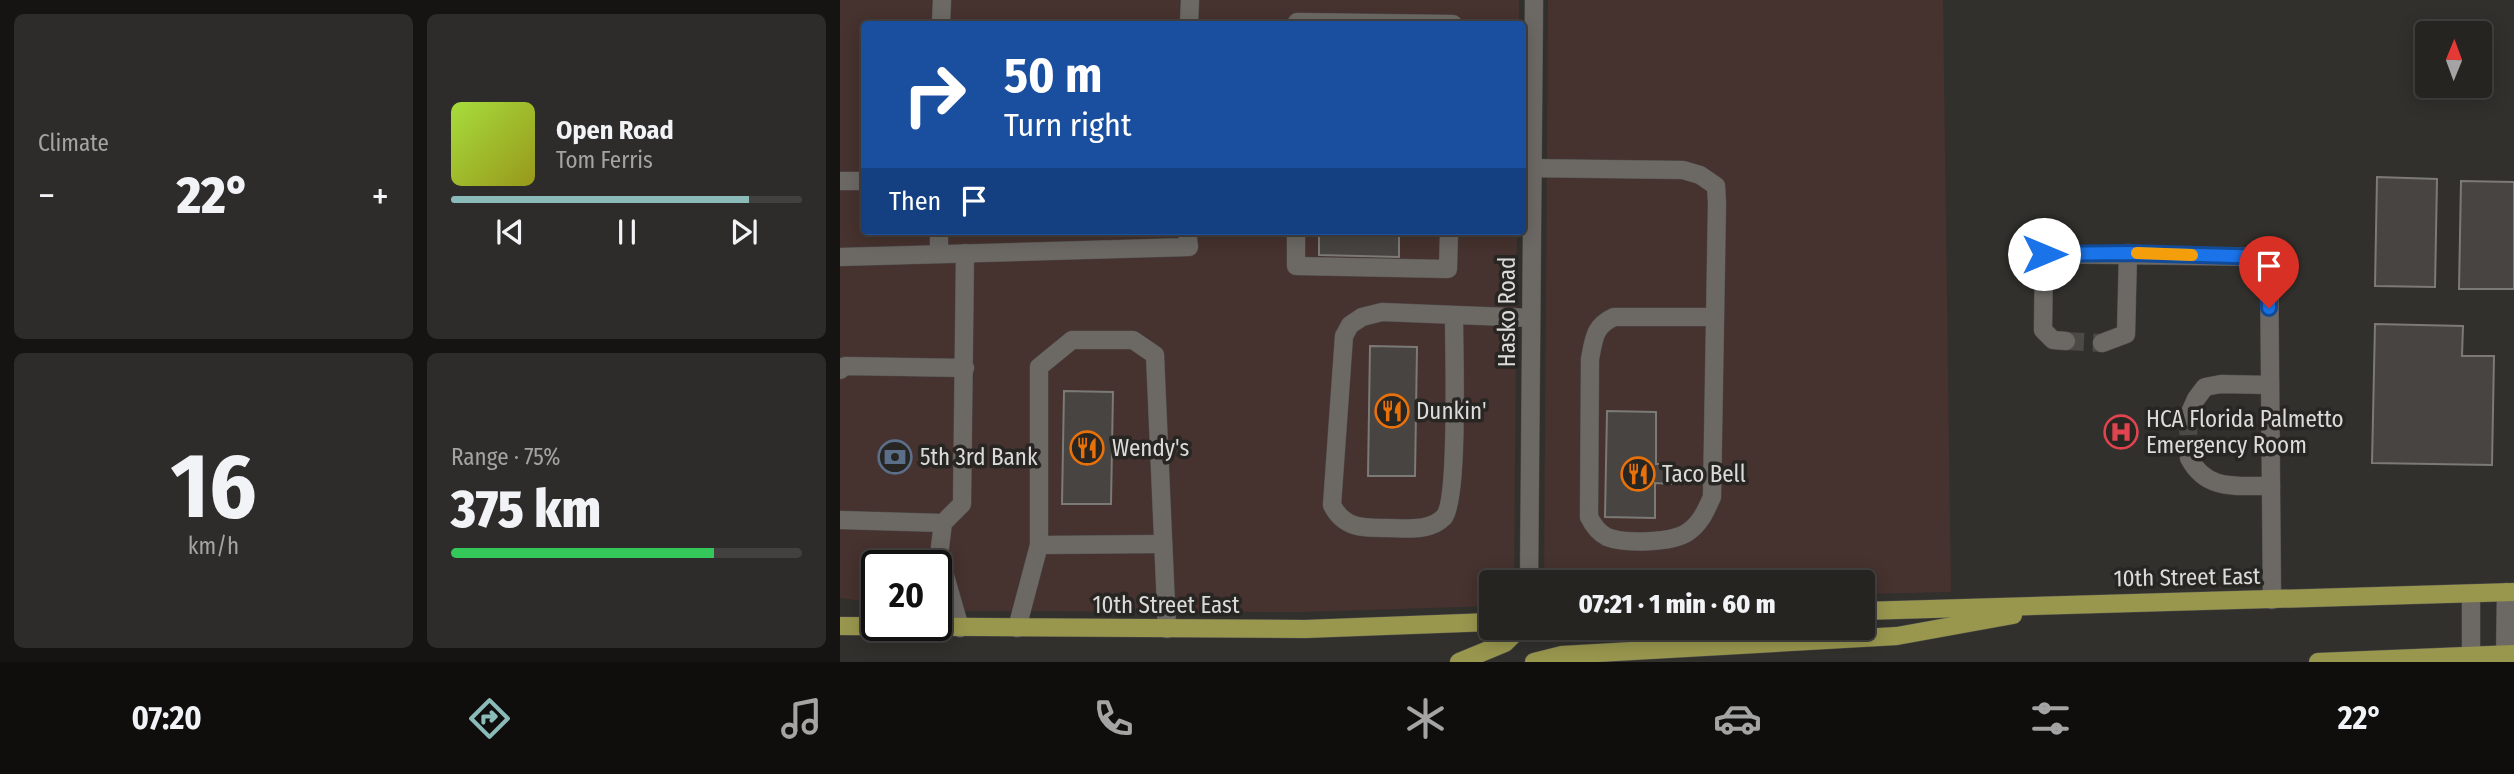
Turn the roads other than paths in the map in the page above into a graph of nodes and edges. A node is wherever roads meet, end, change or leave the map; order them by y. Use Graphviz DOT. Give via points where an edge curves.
graph roads {
  1 [pos="942,0"];
  2 [pos="1190,0"];
  3 [pos="1534,0"];
  4 [pos="942,21"];
  5 [pos="1189,21"];
  6 [pos="1527,168"];
  7 [pos="840,181"];
  8 [pos="861,181"];
  9 [pos="939,235"];
  10 [pos="1188,235"];
  11 [pos="1296,235"];
  12 [pos="1449,235"];
  13 [pos="965,253"];
  14 [pos="2128,253"];
  15 [pos="939,254"];
  16 [pos="840,257"];
  17 [pos="1454,315"];
  18 [pos="1715,317"];
  19 [pos="1531,318"];
  20 [pos="2066,341"];
  21 [pos="2102,342"];
  22 [pos="965,368"];
  23 [pos="840,370"];
  24 [pos="2270,385"];
  25 [pos="2188,417"];
  26 [pos="2189,458"];
  27 [pos="2271,486"];
  28 [pos="840,520"];
  29 [pos="943,523"];
  30 [pos="1163,544"];
  31 [pos="1039,545"];
  32 [pos="1529,570"];
  33 [pos="2510,592"];
  34 [pos="2471,594"];
  35 [pos="2272,600"];
  36 [pos="2072,604"];
  37 [pos="1875,611"];
  38 [pos="1479,622"];
  39 [pos="840,626"];
  40 [pos="960,628"];
  41 [pos="1017,628"];
  42 [pos="1167,629"];
  43 [pos="1508,640"];
  44 [pos="2508,657"];
  45 [pos="2471,659"];
  46 [pos="1459,662"];
  47 [pos="1534,662"];
  48 [pos="2318,662"];
  1 -- 4 [label="street"];
  2 -- 5 [label="street"];
  3 -- 6 [label="street, Hasko Road"];
  6 -- 18 [label="street" via="1683,170 1716,186"];
  6 -- 19 [label="street, Hasko Road"];
  7 -- 8 [label="street"];
  9 -- 15 [label="street"];
  10 -- 13 [label="street" via="1189,247"];
  11 -- 12 [label="street" via="1296,266 1448,268"];
  13 -- 15 [label="street"];
  13 -- 22 [label="street"];
  14 -- 20 [label="street" via="2044,254 2043,330 2053,340"];
  14 -- 21 [label="street" via="2126,334"];
  14 -- 24 [label="street" via="2269,257"];
  15 -- 16 [label="street"];
  17 -- 17 [label="street" via="1382,312 1362,317 1344,336 1332,505 1345,522 1360,528 1422,528 1445,516 1453,485"];
  17 -- 19 [label="street"];
  18 -- 18 [label="street" via="1712,497 1702,520 1687,533 1665,540 1606,537 1589,517 1590,359 1602,322 1614,317"];
  19 -- 32 [label="street, Hasko Road"];
  22 -- 23 [label="street" via="845,366"];
  22 -- 29 [label="street" via="962,504"];
  24 -- 25 [label="street" via="2205,387"];
  24 -- 27 [label="street"];
  26 -- 27 [label="street" via="2209,481"];
  27 -- 35 [label="street"];
  28 -- 29 [label="street"];
  29 -- 40 [label="street" via="939,555"];
  30 -- 31 [label="street"];
  30 -- 31 [label="street" via="1155,355 1133,340 1072,340 1039,367"];
  30 -- 42 [label="street"];
  31 -- 41 [label="street"];
  33 -- 34 [label="main road, 10th Street East"];
  33 -- 44 [label="street"];
  34 -- 35 [label="main road, 10th Street East"];
  34 -- 45 [label="street"];
  35 -- 36 [label="main road, 10th Street East"];
  36 -- 37 [label="main road, 10th Street East"];
  36 -- 47 [label="main road" via="1897,636 1562,655"];
  38 -- 42 [label="main road, 10th Street East"];
  39 -- 40 [label="main road, 10th Street East"];
  40 -- 41 [label="main road, 10th Street East"];
  41 -- 42 [label="main road, 10th Street East"];
  43 -- 46 [label="main road"];
  44 -- 45 [label="main road"];
  45 -- 48 [label="main road"];
}
